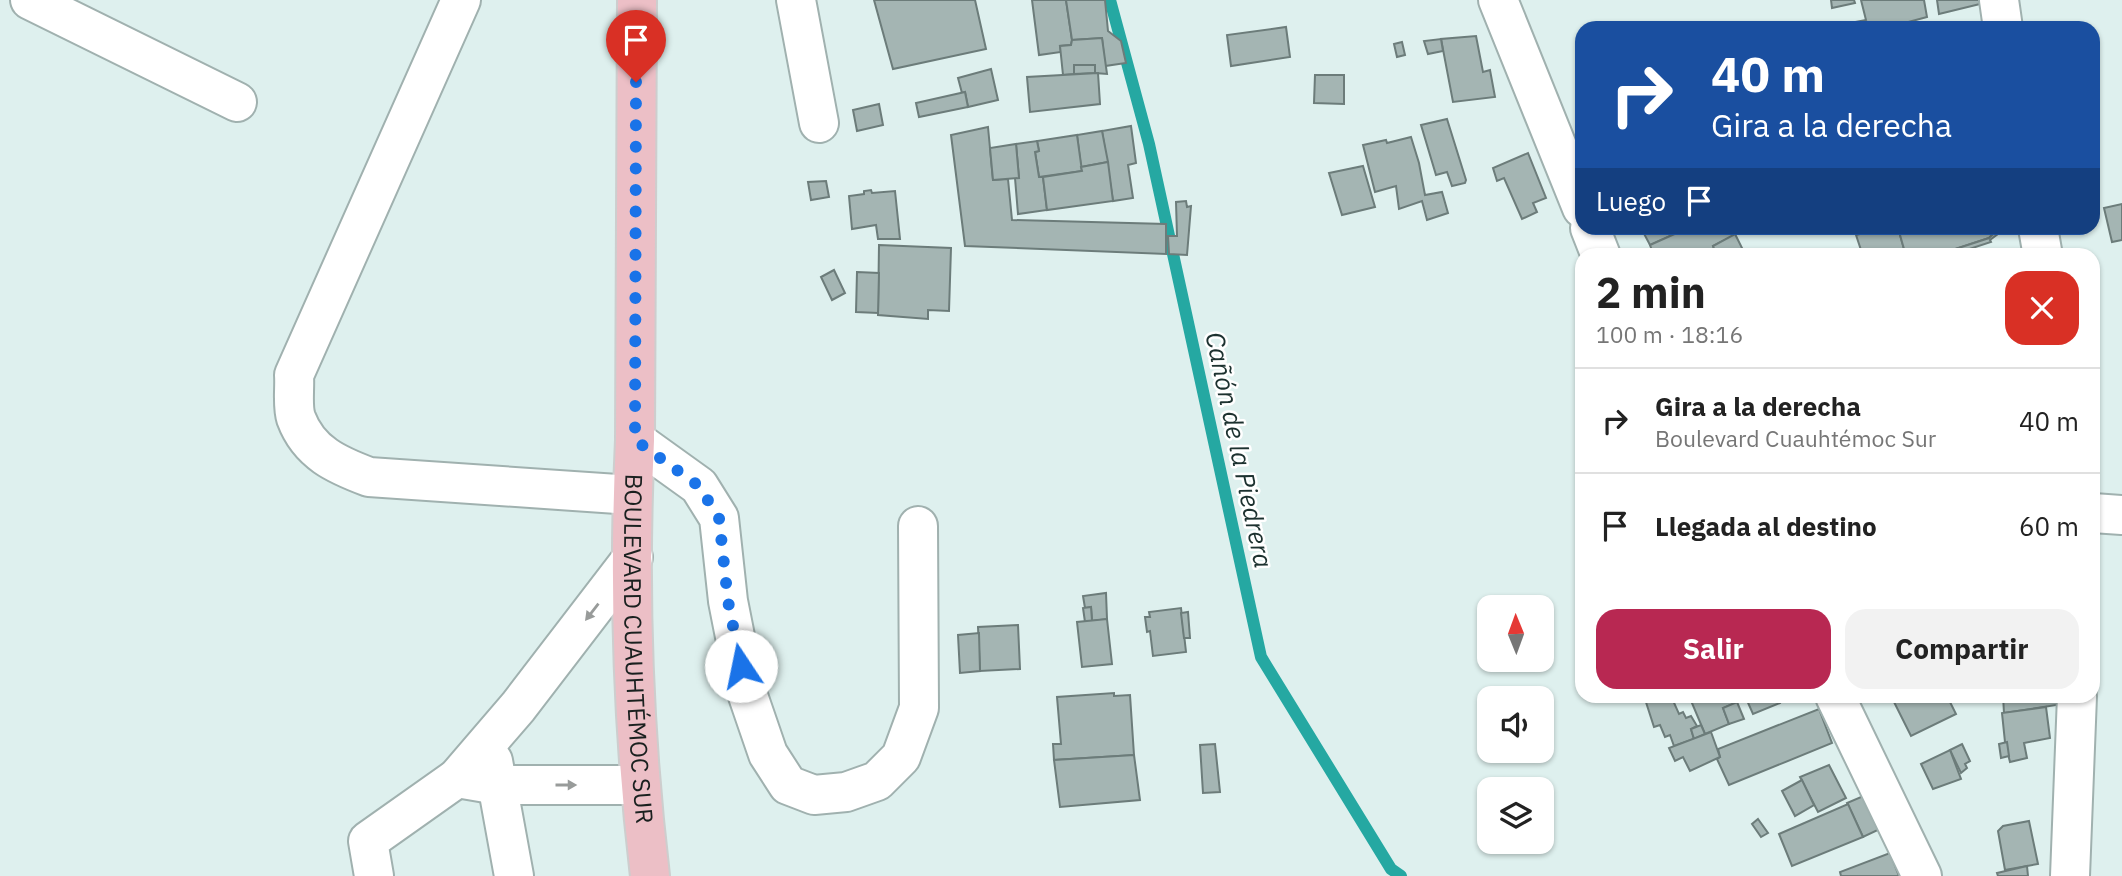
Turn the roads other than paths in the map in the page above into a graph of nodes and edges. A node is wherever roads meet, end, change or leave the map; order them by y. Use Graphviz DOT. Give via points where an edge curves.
graph roads {
  1 [pos="30,0"];
  2 [pos="461,0"];
  3 [pos="637,0"];
  4 [pos="796,0"];
  5 [pos="1498,0"];
  6 [pos="1998,0"];
  7 [pos="2002,21"];
  8 [pos="237,102"];
  9 [pos="819,123"];
  10 [pos="1575,191"];
  11 [pos="635,440"];
  12 [pos="632,495"];
  13 [pos="2100,513"];
  14 [pos="2122,515"];
  15 [pos="918,526"];
  16 [pos="633,557"];
  17 [pos="1839,703"];
  18 [pos="2077,703"];
  19 [pos="490,742"];
  20 [pos="457,778"];
  21 [pos="498,785"];
  22 [pos="639,785"];
  23 [pos="374,876"];
  24 [pos="514,876"];
  25 [pos="650,876"];
  26 [pos="1922,876"];
  27 [pos="2070,876"];
  1 -- 8 [label="street"];
  2 -- 12 [label="street" via="294,375 295,416 313,449 337,466 369,477"];
  3 -- 11 [label="main road, BOULEVARD CUAUHTÉMOC SUR"];
  4 -- 9 [label="street"];
  5 -- 10 [label="street"];
  6 -- 7 [label="street"];
  11 -- 12 [label="main road, BOULEVARD CUAUHTÉMOC SUR"];
  11 -- 15 [label="street" via="699,486 719,518 728,601 745,687 768,754 789,785 814,795 846,792 877,781 901,757 919,708"];
  12 -- 16 [label="main road, BOULEVARD CUAUHTÉMOC SUR"];
  13 -- 14 [label="street"];
  16 -- 19 [label="street, one-way"];
  16 -- 22 [label="main road, BOULEVARD CUAUHTÉMOC SUR"];
  17 -- 26 [label="street"];
  18 -- 27 [label="street"];
  19 -- 20 [label="street"];
  19 -- 21 [label="street"];
  20 -- 21 [label="street"];
  20 -- 23 [label="street" via="368,841"];
  21 -- 22 [label="street, one-way"];
  21 -- 24 [label="street"];
  22 -- 25 [label="main road, BOULEVARD CUAUHTÉMOC SUR"];
}
